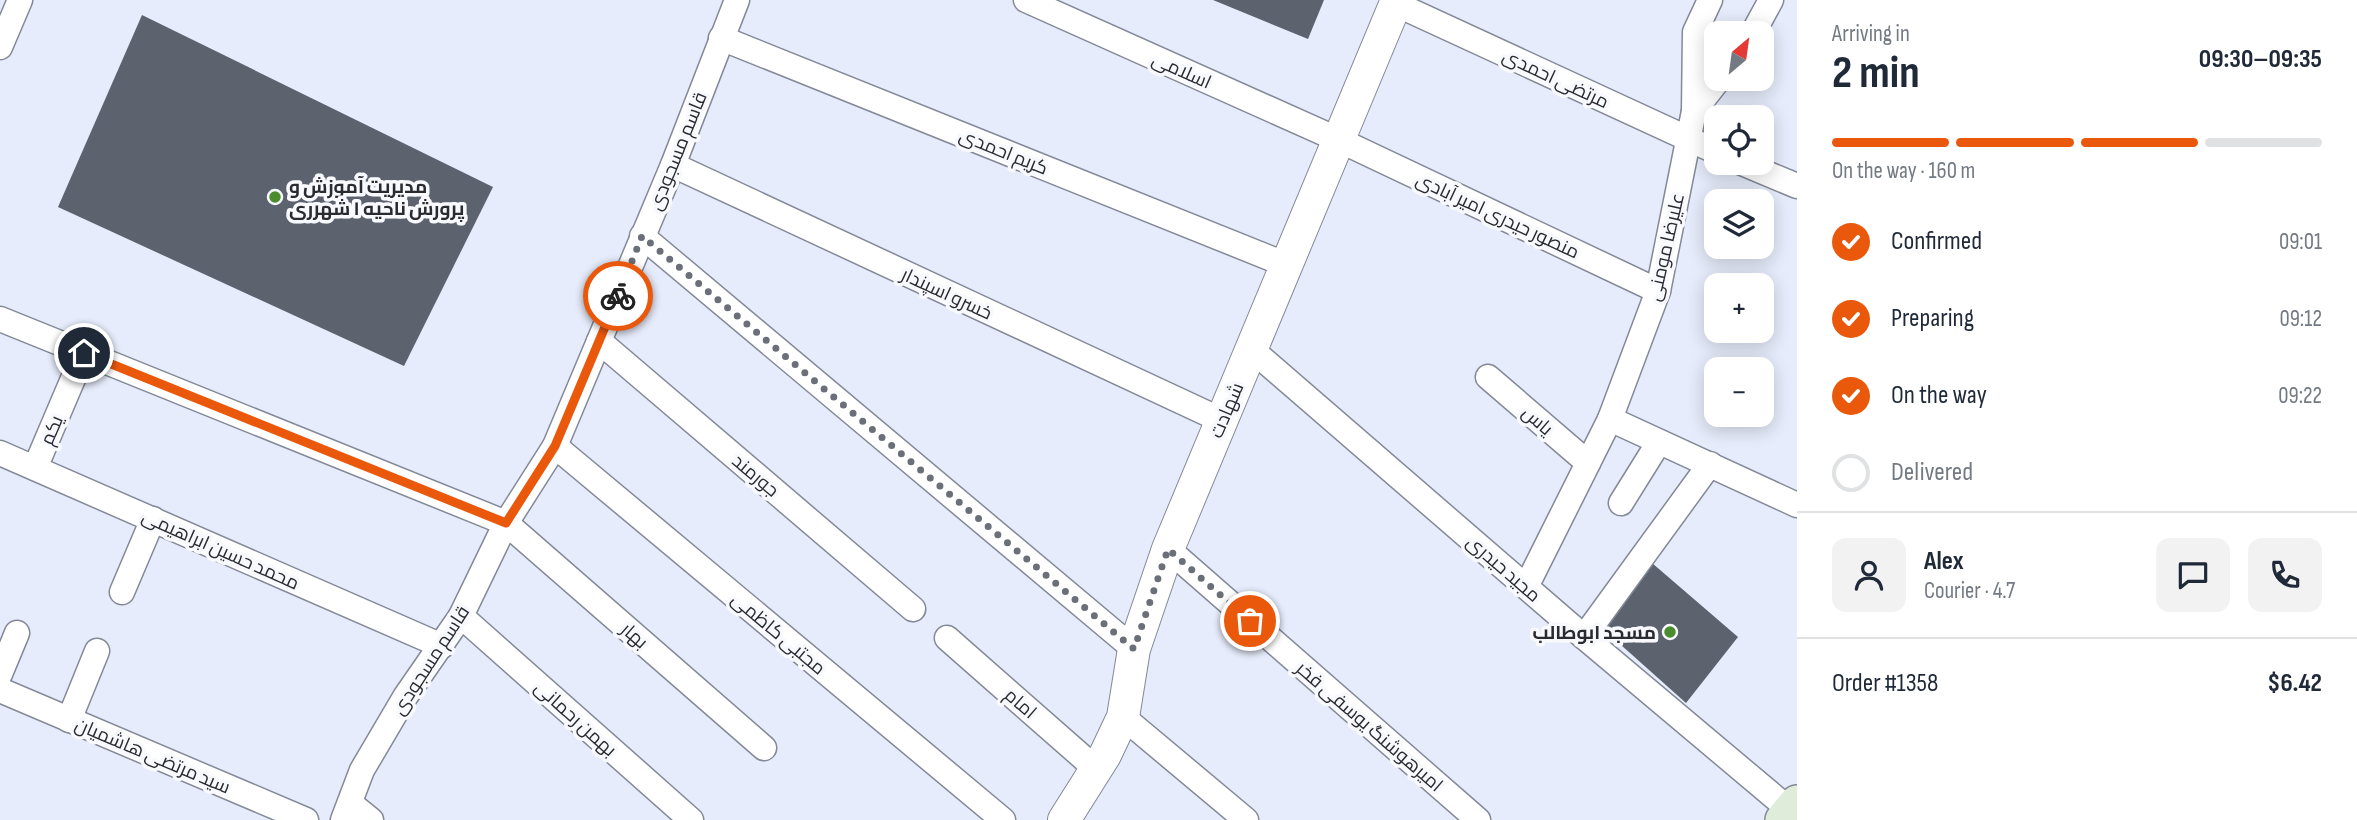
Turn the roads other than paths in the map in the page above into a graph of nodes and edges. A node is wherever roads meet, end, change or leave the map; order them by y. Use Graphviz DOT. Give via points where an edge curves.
graph roads {
  1 [pos="20,0"];
  2 [pos="737,0"];
  3 [pos="1026,0"];
  4 [pos="1710,0"];
  5 [pos="1770,0"];
  6 [pos="1396,2"];
  7 [pos="1759,21"];
  8 [pos="721,38"];
  9 [pos="0,47"];
  10 [pos="1710,91"];
  11 [pos="1694,111"];
  12 [pos="1339,140"];
  13 [pos="1688,140"];
  14 [pos="1704,147"];
  15 [pos="673,166"];
  16 [pos="1771,175"];
  17 [pos="1797,186"];
  18 [pos="642,236"];
  19 [pos="1287,265"];
  20 [pos="1658,291"];
  21 [pos="0,319"];
  22 [pos="599,341"];
  23 [pos="1251,349"];
  24 [pos="84,353"];
  25 [pos="1488,377"];
  26 [pos="1610,419"];
  27 [pos="1221,420"];
  28 [pos="1659,442"];
  29 [pos="555,446"];
  30 [pos="0,453"];
  31 [pos="1588,463"];
  32 [pos="1710,464"];
  33 [pos="35,468"];
  34 [pos="1621,503"];
  35 [pos="1797,505"];
  36 [pos="153,519"];
  37 [pos="506,523"];
  38 [pos="1168,549"];
  39 [pos="1526,587"];
  40 [pos="122,592"];
  41 [pos="913,609"];
  42 [pos="461,617"];
  43 [pos="17,633"];
  44 [pos="1584,637"];
  45 [pos="947,638"];
  46 [pos="442,646"];
  47 [pos="1134,649"];
  48 [pos="97,651"];
  49 [pos="0,674"];
  50 [pos="0,691"];
  51 [pos="1123,718"];
  52 [pos="69,720"];
  53 [pos="764,748"];
  54 [pos="1096,769"];
  55 [pos="257,810"];
  56 [pos="346,811"];
  57 [pos="1790,811"];
  58 [pos="306,820"];
  59 [pos="371,820"];
  60 [pos="691,820"];
  61 [pos="1003,820"];
  62 [pos="1065,820"];
  63 [pos="1246,820"];
  64 [pos="1478,820"];
  1 -- 9 [label="street"];
  2 -- 8 [label="street, قاسم مسجودی"];
  3 -- 12 [label="street, اسلامی"];
  4 -- 11 [label="street, علیرضا مومنی" via="1695,32"];
  5 -- 7 [label="street"];
  6 -- 12 [label="street, شهادت"];
  6 -- 13 [label="street, مرتضی احمدی"];
  8 -- 15 [label="street, قاسم مسجودی"];
  8 -- 19 [label="street, کریم احمدی"];
  10 -- 11 [label="street, علیرضا مومنی"];
  11 -- 13 [label="street, علیرضا مومنی"];
  12 -- 19 [label="street, شهادت"];
  12 -- 20 [label="street, منصور حیدری امیر آبادی"];
  13 -- 14 [label="street, مرتضی احمدی"];
  13 -- 20 [label="street, علیرضا مومنی"];
  15 -- 18 [label="street, قاسم مسجودی"];
  15 -- 27 [label="street, خسرو اسپندار"];
  16 -- 17 [label="street"];
  18 -- 22 [label="street, قاسم مسجودی"];
  18 -- 47 [label="street"];
  19 -- 23 [label="street, شهادت"];
  20 -- 26 [label="street, علیرضا مومنی"];
  21 -- 24 [label="street, بهار"];
  22 -- 29 [label="street, قاسم مسجودی"];
  22 -- 41 [label="street, جورمند"];
  23 -- 27 [label="street, شهادت"];
  23 -- 39 [label="street, مجید حیدری"];
  24 -- 33 [label="street, یکم"];
  24 -- 37 [label="street, بهار"];
  25 -- 31 [label="street, یاس"];
  26 -- 28 [label="street"];
  26 -- 31 [label="street, علیرضا مومنی"];
  27 -- 38 [label="street, شهادت"];
  28 -- 32 [label="street"];
  28 -- 34 [label="street"];
  29 -- 37 [label="street, قاسم مسجودی"];
  29 -- 61 [label="street, مجتبی کاظمی"];
  30 -- 33 [label="street, محمد حسین ابراهیمی"];
  31 -- 39 [label="street, علیرضا مومنی"];
  32 -- 35 [label="street"];
  32 -- 44 [label="street"];
  33 -- 36 [label="street, محمد حسین ابراهیمی"];
  36 -- 40 [label="street"];
  36 -- 46 [label="street, محمد حسین ابراهیمی"];
  37 -- 42 [label="street, قاسم مسجودی"];
  37 -- 53 [label="street, بهار"];
  38 -- 47 [label="street, شهادت"];
  38 -- 64 [label="street, امیرهوشنگ یوسفی فخر"];
  39 -- 44 [label="street, مجید حیدری"];
  42 -- 46 [label="street, قاسم مسجودی"];
  42 -- 60 [label="street, بهمن رحمانی"];
  43 -- 49 [label="street"];
  44 -- 57 [label="street, مجید حیدری"];
  45 -- 54 [label="street, امام"];
  46 -- 56 [label="street, قاسم مسجودی" via="362,770"];
  47 -- 51 [label="street, شهادت"];
  48 -- 52 [label="street"];
  50 -- 52 [label="street, سید مرتضی هاشمیان"];
  51 -- 54 [label="street, شهادت"];
  51 -- 63 [label="street"];
  52 -- 55 [label="street, سید مرتضی هاشمیان"];
  54 -- 62 [label="street, شهادت"];
  55 -- 58 [label="street, سید مرتضی هاشمیان"];
  56 -- 59 [label="street"];
}
